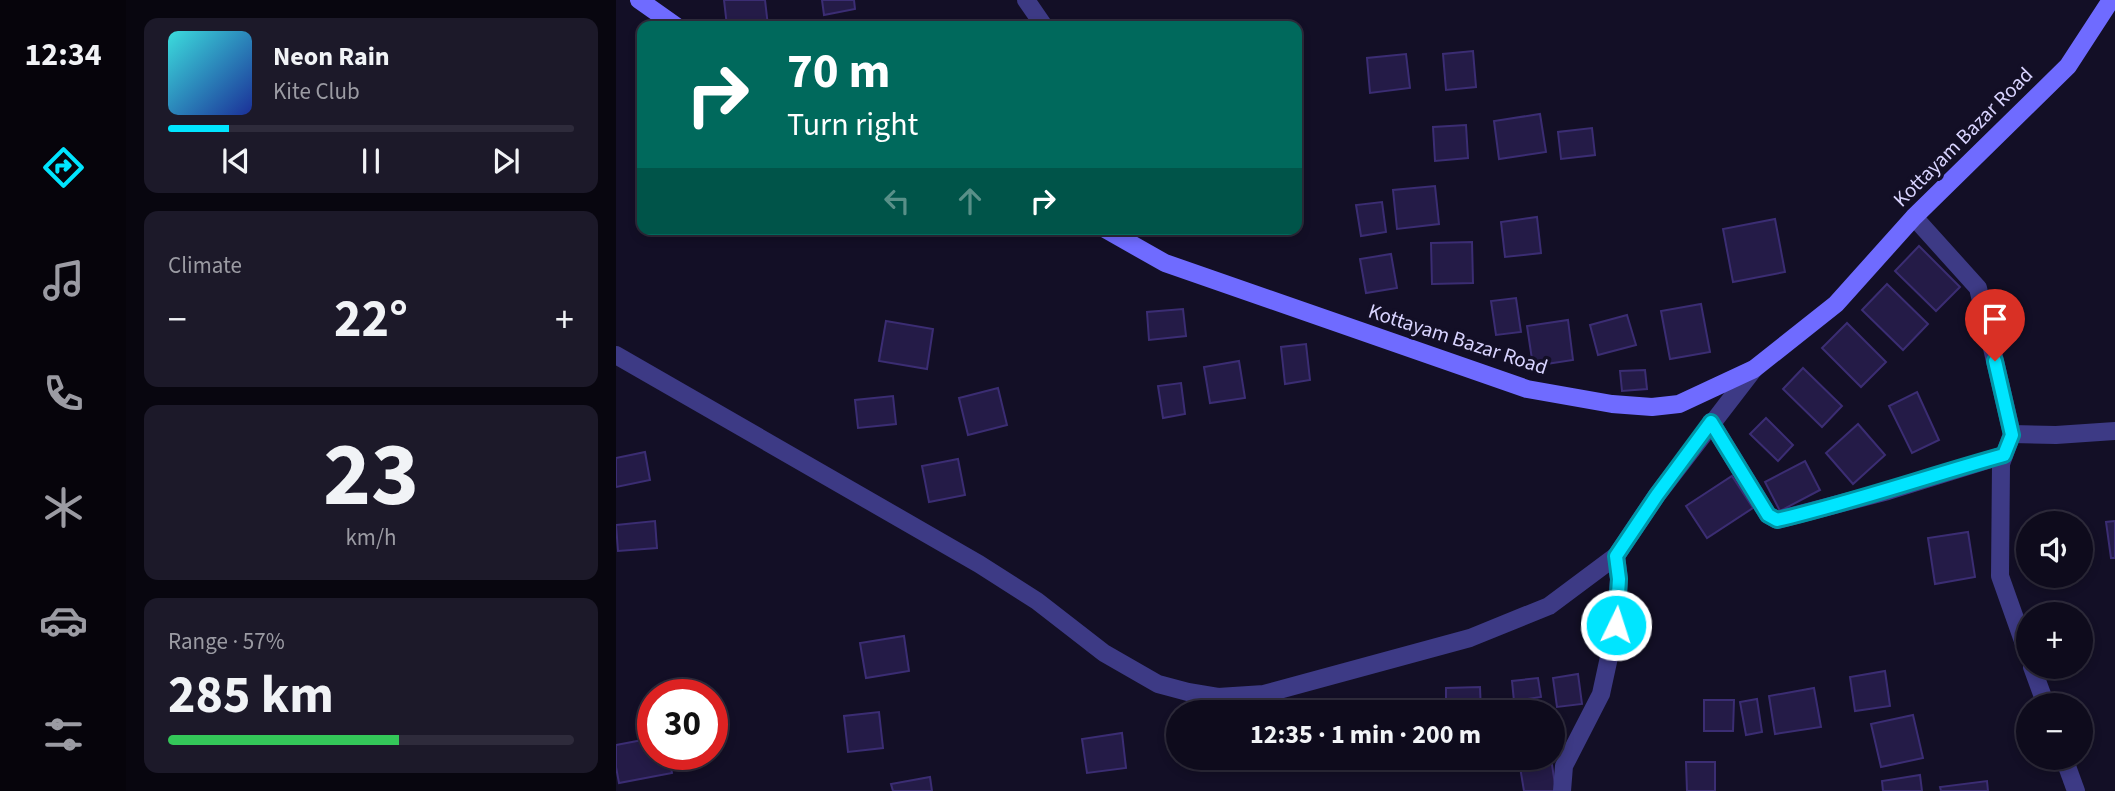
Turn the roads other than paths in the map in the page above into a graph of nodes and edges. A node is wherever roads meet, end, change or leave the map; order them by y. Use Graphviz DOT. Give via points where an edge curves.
graph roads {
  1 [pos="639,0"];
  2 [pos="1026,0"];
  3 [pos="2111,0"];
  4 [pos="669,21"];
  5 [pos="1041,21"];
  6 [pos="1914,217"];
  7 [pos="1116,235"];
  8 [pos="616,355"];
  9 [pos="1754,369"];
  10 [pos="1711,422"];
  11 [pos="2115,431"];
  12 [pos="2012,435"];
  13 [pos="2004,455"];
  14 [pos="1616,556"];
  15 [pos="2016,622"];
  16 [pos="2068,770"];
  17 [pos="1562,791"];
  18 [pos="2076,791"];
  1 -- 4 [label="main road"];
  2 -- 5 [label="street"];
  3 -- 6 [label="main road, Kottayam Bazar Road" via="2067,66"];
  6 -- 9 [label="main road, Kottayam Bazar Road" via="1836,304"];
  6 -- 12 [label="street" via="1978,288"];
  7 -- 9 [label="main road, Kottayam Bazar Road" via="1165,263 1527,389 1652,407 1679,404"];
  8 -- 14 [label="street" via="979,564 1115,659 1158,684 1188,692 1218,697 1264,694 1470,638 1549,606"];
  9 -- 10 [label="street"];
  10 -- 13 [label="street" via="1768,515 1777,520"];
  10 -- 14 [label="street"];
  11 -- 12 [label="street"];
  12 -- 13 [label="street"];
  13 -- 15 [label="street" via="2000,576"];
  14 -- 17 [label="street" via="1616,625 1601,694 1564,766"];
  16 -- 18 [label="street"];
}
